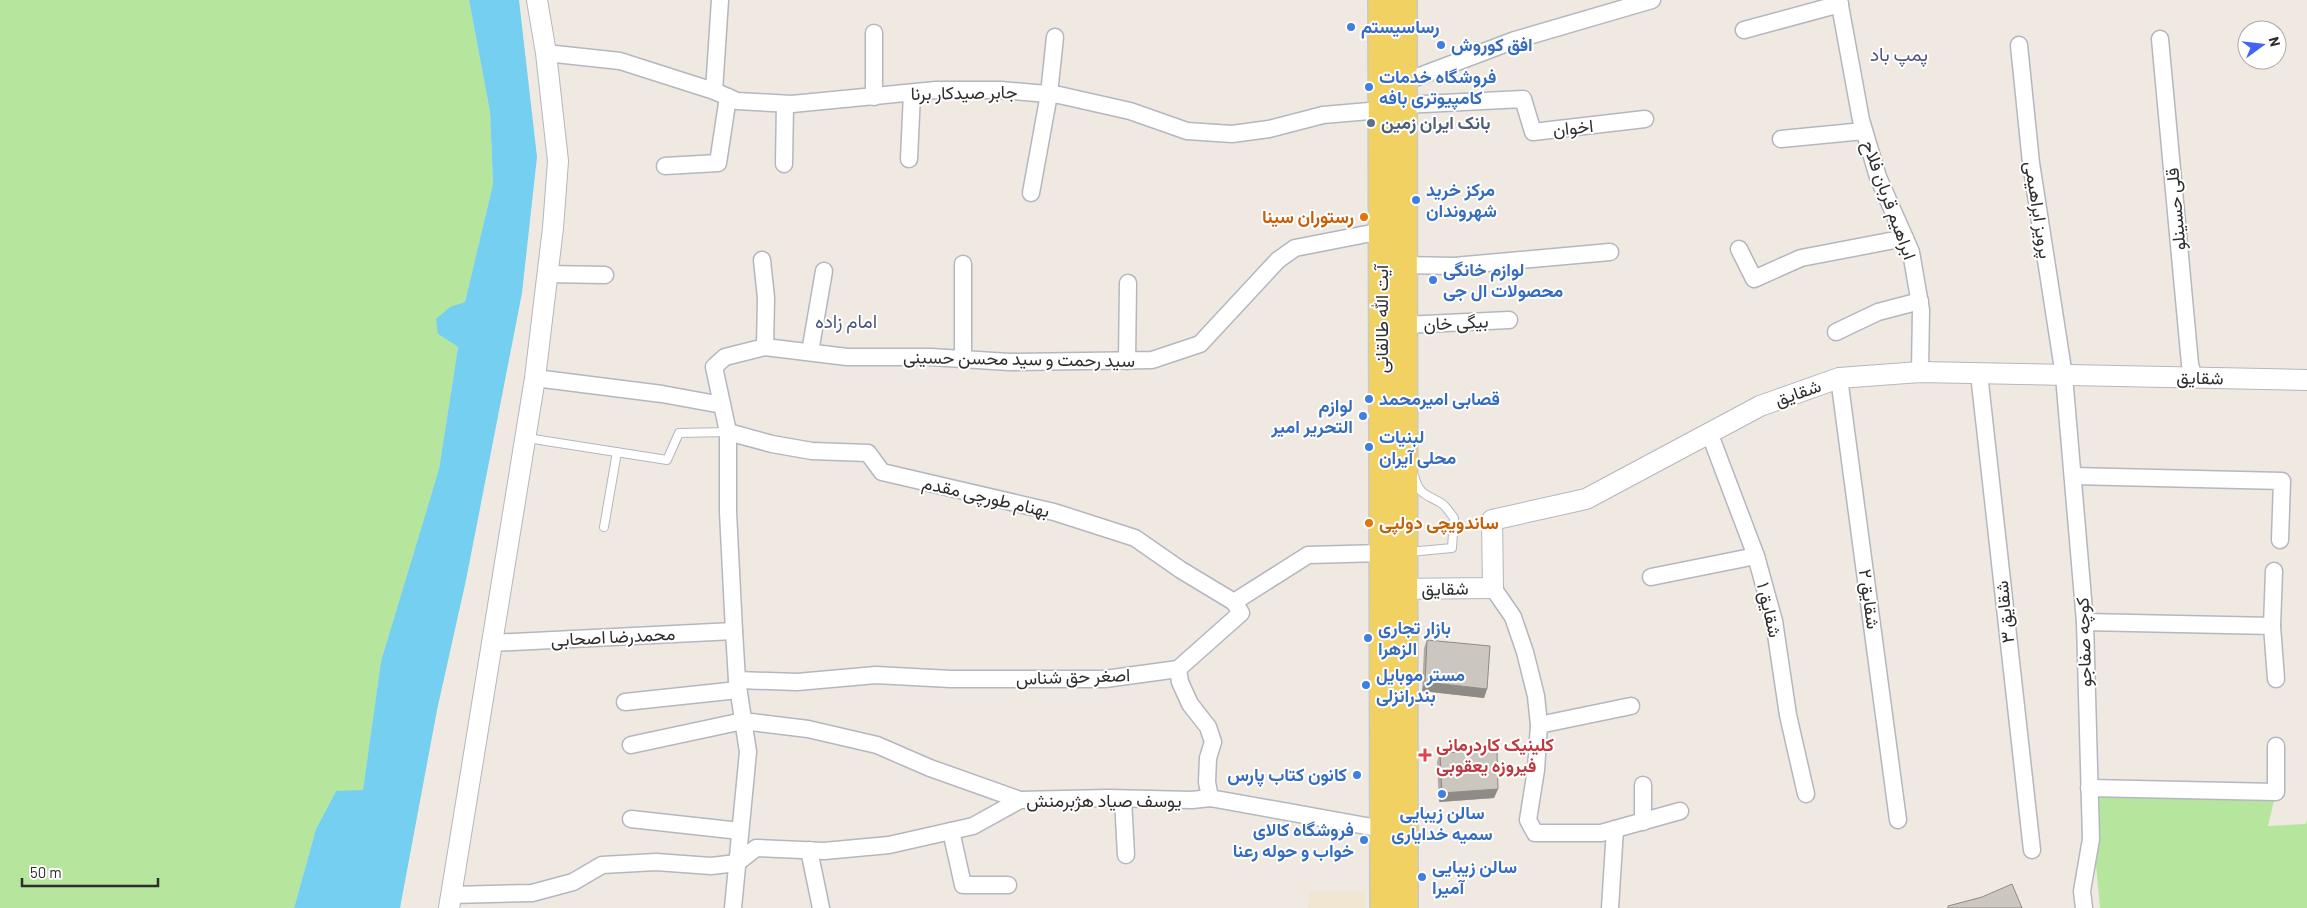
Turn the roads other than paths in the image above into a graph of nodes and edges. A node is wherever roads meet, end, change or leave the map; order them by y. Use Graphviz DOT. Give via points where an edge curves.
graph roads {
  1 [pos="537,0"];
  2 [pos="720,0"];
  3 [pos="1381,0"];
  4 [pos="1404,0"];
  5 [pos="1652,0"];
  6 [pos="1839,2"];
  7 [pos="1744,30"];
  8 [pos="874,33"];
  9 [pos="1055,37"];
  10 [pos="2160,39"];
  11 [pos="2019,45"];
  12 [pos="546,53"];
  13 [pos="912,93"];
  14 [pos="721,94"];
  15 [pos="1049,94"];
  16 [pos="874,97"];
  17 [pos="1396,99"];
  18 [pos="784,104"];
  19 [pos="1645,120"];
  20 [pos="1864,131"];
  21 [pos="1781,139"];
  22 [pos="909,158"];
  23 [pos="784,164"];
  24 [pos="665,166"];
  25 [pos="1030,193"];
  26 [pos="1382,231"];
  27 [pos="1905,238"];
  28 [pos="1739,249"];
  29 [pos="1610,252"];
  30 [pos="762,260"];
  31 [pos="963,264"];
  32 [pos="1404,265"];
  33 [pos="824,271"];
  34 [pos="547,274"];
  35 [pos="605,275"];
  36 [pos="1128,283"];
  37 [pos="1920,301"];
  38 [pos="1509,320"];
  39 [pos="1404,325"];
  40 [pos="1836,332"];
  41 [pos="765,347"];
  42 [pos="810,352"];
  43 [pos="963,359"];
  44 [pos="1127,361"];
  45 [pos="1920,372"];
  46 [pos="1979,374"];
  47 [pos="2064,376"];
  48 [pos="536,378"];
  49 [pos="1839,378"];
  50 [pos="2194,378"];
  51 [pos="2307,380"];
  52 [pos="722,405"];
  53 [pos="728,432"];
  54 [pos="1709,432"];
  55 [pos="526,438"];
  56 [pos="616,452"];
  57 [pos="1404,460"];
  58 [pos="2073,476"];
  59 [pos="604,526"];
  60 [pos="2280,540"];
  61 [pos="1394,553"];
  62 [pos="1756,556"];
  63 [pos="2274,572"];
  64 [pos="1651,577"];
  65 [pos="1493,588"];
  66 [pos="1394,589"];
  67 [pos="1234,602"];
  68 [pos="2085,622"];
  69 [pos="2272,626"];
  70 [pos="734,632"];
  71 [pos="492,643"];
  72 [pos="1178,670"];
  73 [pos="2276,679"];
  74 [pos="738,685"];
  75 [pos="625,702"];
  76 [pos="1631,706"];
  77 [pos="743,721"];
  78 [pos="1540,725"];
  79 [pos="631,745"];
  80 [pos="2276,746"];
  81 [pos="1643,786"];
  82 [pos="2089,788"];
  83 [pos="1806,794"];
  84 [pos="1210,798"];
  85 [pos="1123,799"];
  86 [pos="1020,800"];
  87 [pos="1680,811"];
  88 [pos="631,819"];
  89 [pos="1898,820"];
  90 [pos="1642,822"];
  91 [pos="1383,829"];
  92 [pos="1615,830"];
  93 [pos="740,831"];
  94 [pos="951,831"];
  95 [pos="809,850"];
  96 [pos="2032,850"];
  97 [pos="1126,855"];
  98 [pos="737,863"];
  99 [pos="1008,885"];
  100 [pos="451,902"];
  101 [pos="733,908"];
  102 [pos="821,908"];
  103 [pos="1384,908"];
  104 [pos="1405,908"];
  105 [pos="1610,908"];
  106 [pos="2084,908"];
  1 -- 12 [label="street"];
  2 -- 14 [label="street"];
  3 -- 17 [label="main road, آیت الله طالقانی"];
  4 -- 17 [label="main road, آیت الله طالقانی"];
  5 -- 17 [label="street" via="1515,40"];
  6 -- 7 [label="street"];
  6 -- 20 [label="street, ابراهیم قربان فلاح"];
  8 -- 16 [label="street"];
  9 -- 15 [label="street"];
  10 -- 50 [label="street, قلی حسینلو" via="2189,354"];
  11 -- 47 [label="street, پرویز ابراهیمی" via="2031,164"];
  12 -- 14 [label="street, جابر صیدکار برنا" via="620,61"];
  12 -- 34 [label="street" via="558,161"];
  13 -- 15 [label="street, جابر صیدکار برنا" via="1001,90"];
  13 -- 16 [label="street, جابر صیدکار برنا"];
  13 -- 22 [label="street"];
  14 -- 18 [label="street, جابر صیدکار برنا" via="737,101"];
  14 -- 24 [label="street" via="718,163"];
  15 -- 17 [label="street, جابر صیدکار برنا" via="1130,111 1187,131 1232,134 1269,129"];
  15 -- 25 [label="street"];
  16 -- 18 [label="street, جابر صیدکار برنا"];
  17 -- 19 [label="street, اخوان" via="1523,99 1533,132"];
  17 -- 26 [label="main road, آیت الله طالقانی"];
  17 -- 32 [label="main road, آیت الله طالقانی"];
  18 -- 23 [label="street"];
  20 -- 21 [label="street"];
  20 -- 27 [label="street, ابراهیم قربان فلاح" via="1878,177"];
  26 -- 44 [label="street, سید رحمت و سید محسن حسینی" via="1294,248 1278,260 1200,344 1152,360"];
  26 -- 61 [label="main road, آیت الله طالقانی"];
  27 -- 28 [label="street" via="1801,258 1754,279"];
  27 -- 37 [label="street, ابراهیم قربان فلاح" via="1911,252"];
  29 -- 32 [label="street" via="1454,266"];
  30 -- 41 [label="street" via="766,298"];
  31 -- 43 [label="street"];
  32 -- 39 [label="main road, آیت الله طالقانی"];
  33 -- 42 [label="street"];
  34 -- 35 [label="street"];
  34 -- 48 [label="street"];
  36 -- 44 [label="street"];
  37 -- 40 [label="street" via="1878,312"];
  37 -- 45 [label="street, ابراهیم قربان فلاح"];
  38 -- 39 [label="street, بیگی خان"];
  39 -- 57 [label="main road, آیت الله طالقانی"];
  41 -- 42 [label="street, سید رحمت و سید محسن حسینی"];
  41 -- 52 [label="street, سید رحمت و سید محسن حسینی" via="725,357 714,367"];
  42 -- 43 [label="street, سید رحمت و سید محسن حسینی" via="847,357"];
  43 -- 44 [label="street, سید رحمت و سید محسن حسینی"];
  45 -- 46 [label="street, شقایق"];
  45 -- 49 [label="street, شقایق"];
  46 -- 47 [label="street, شقایق"];
  46 -- 96 [label="street, شقایق ۳"];
  47 -- 50 [label="street, شقایق"];
  47 -- 58 [label="street, کوچه صفاجو"];
  48 -- 52 [label="street"];
  48 -- 55 [label="street"];
  49 -- 54 [label="street, شقایق" via="1760,406"];
  49 -- 89 [label="street, شقایق ۲"];
  50 -- 51 [label="street, شقایق"];
  52 -- 53 [label="street, سید رحمت و سید محسن حسینی"];
  53 -- 56 [label="lane" via="679,433 667,460"];
  53 -- 67 [label="street, بهنام طورچی مقدم" via="812,451 868,453 882,472 1054,512 1135,538"];
  53 -- 70 [label="street, سید رحمت و سید محسن حسینی"];
  54 -- 62 [label="street, شقایق ۱"];
  54 -- 65 [label="street, شقایق" via="1586,499 1492,520"];
  55 -- 56 [label="lane"];
  55 -- 71 [label="street"];
  56 -- 59 [label="lane"];
  57 -- 61 [label="main road, آیت الله طالقانی"];
  57 -- 61 [label="lane" via="1427,497 1442,504 1454,518 1452,548"];
  58 -- 60 [label="street" via="2282,481"];
  58 -- 68 [label="street, کوچه صفاجو"];
  61 -- 66 [label="main road, آیت الله طالقانی"];
  61 -- 67 [label="street" via="1308,555"];
  62 -- 64 [label="street"];
  62 -- 83 [label="street, شقایق ۱" via="1774,621 1788,715"];
  63 -- 69 [label="street"];
  65 -- 66 [label="street, شقایق"];
  65 -- 78 [label="street" via="1513,617 1525,652"];
  66 -- 91 [label="main road, آیت الله طالقانی"];
  66 -- 104 [label="main road, آیت الله طالقانی"];
  67 -- 72 [label="street" via="1241,613"];
  68 -- 69 [label="street"];
  68 -- 82 [label="street, کوچه صفاجو"];
  69 -- 73 [label="street"];
  70 -- 71 [label="street, محمدرضا اصحابی"];
  70 -- 74 [label="street, سید رحمت و سید محسن حسینی"];
  71 -- 100 [label="street"];
  72 -- 74 [label="street, اصغر حق شناس" via="1105,680 876,675"];
  72 -- 84 [label="street" via="1190,704 1208,727 1213,742 1208,758"];
  74 -- 75 [label="street, اصغر حق شناس"];
  74 -- 77 [label="street, سید رحمت و سید محسن حسینی"];
  76 -- 78 [label="street"];
  77 -- 79 [label="street"];
  77 -- 86 [label="street" via="808,730 877,745"];
  77 -- 93 [label="street, سید رحمت و سید محسن حسینی" via="748,752"];
  78 -- 92 [label="street" via="1528,820 1535,833"];
  80 -- 82 [label="street" via="2276,792"];
  81 -- 90 [label="street"];
  82 -- 106 [label="street, کوچه صفاجو" via="2091,839 2082,891"];
  84 -- 85 [label="street, یوسف صیاد هژبرمنش"];
  84 -- 91 [label="street, یوسف صیاد هژبرمنش"];
  85 -- 86 [label="street, یوسف صیاد هژبرمنش"];
  85 -- 97 [label="street"];
  86 -- 94 [label="street, یوسف صیاد هژبرمنش" via="973,826"];
  87 -- 90 [label="street"];
  88 -- 93 [label="street"];
  90 -- 92 [label="street"];
  91 -- 103 [label="main road, آیت الله طالقانی"];
  92 -- 105 [label="street"];
  93 -- 98 [label="street, سید رحمت و سید محسن حسینی"];
  94 -- 95 [label="street, یوسف صیاد هژبرمنش" via="889,846"];
  94 -- 99 [label="street" via="963,885"];
  95 -- 98 [label="street, یوسف صیاد هژبرمنش" via="756,848"];
  95 -- 102 [label="street"];
  98 -- 100 [label="street" via="711,866 656,862 602,865 573,882 532,893"];
  98 -- 101 [label="street, سید رحمت و سید محسن حسینی"];
}
